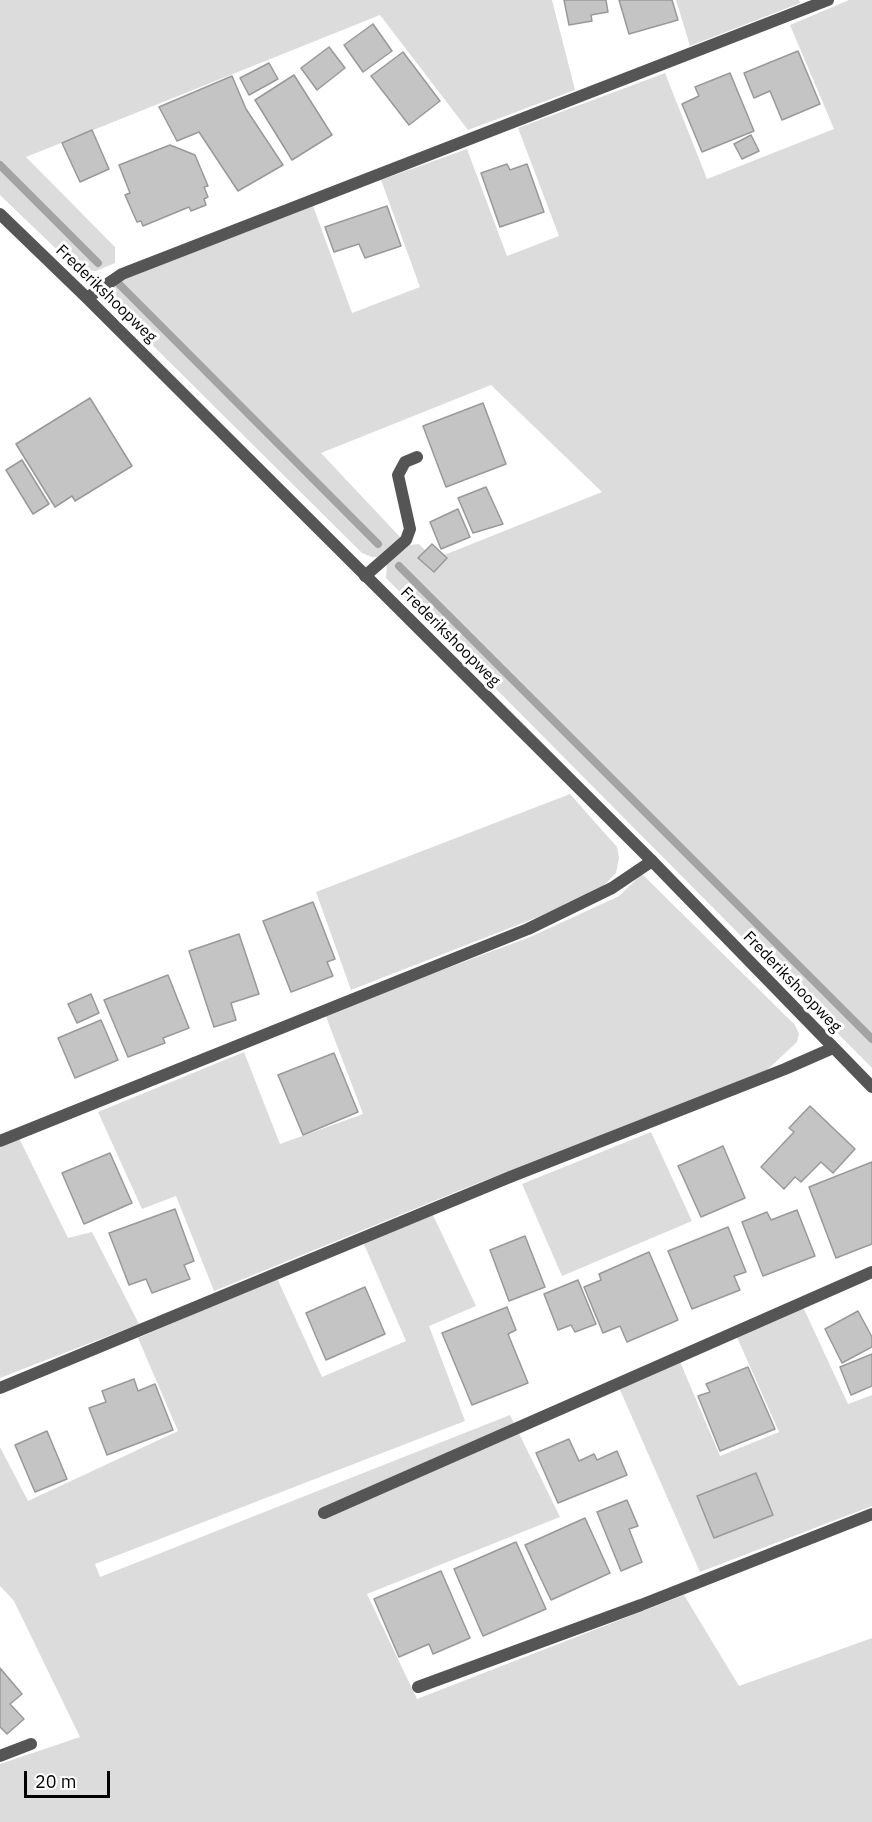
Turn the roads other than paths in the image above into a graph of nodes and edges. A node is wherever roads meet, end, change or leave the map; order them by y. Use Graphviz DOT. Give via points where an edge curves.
graph roads {
  1 [pos="828,0"];
  2 [pos="0,214"];
  3 [pos="87,298"];
  4 [pos="417,457"];
  5 [pos="365,576"];
  6 [pos="652,861"];
  7 [pos="833,1048"];
  8 [pos="872,1087"];
  9 [pos="0,1141"];
  10 [pos="872,1272"];
  11 [pos="0,1388"];
  12 [pos="324,1513"];
  13 [pos="872,1514"];
  14 [pos="418,1687"];
  15 [pos="31,1744"];
  16 [pos="0,1756"];
  1 -- 3 [label="street" via="133,269"];
  2 -- 3 [label="street, Frederikshoopweg"];
  3 -- 5 [label="street, Frederikshoopweg"];
  4 -- 5 [label="street" via="405,462 398,475 410,529 406,540"];
  5 -- 6 [label="street, Frederikshoopweg"];
  6 -- 7 [label="street, Frederikshoopweg"];
  6 -- 9 [label="street" via="612,888 528,928"];
  7 -- 8 [label="street, Frederikshoopweg"];
  7 -- 11 [label="street" via="499,1181"];
  10 -- 12 [label="street"];
  13 -- 14 [label="street"];
  15 -- 16 [label="street"];
}
